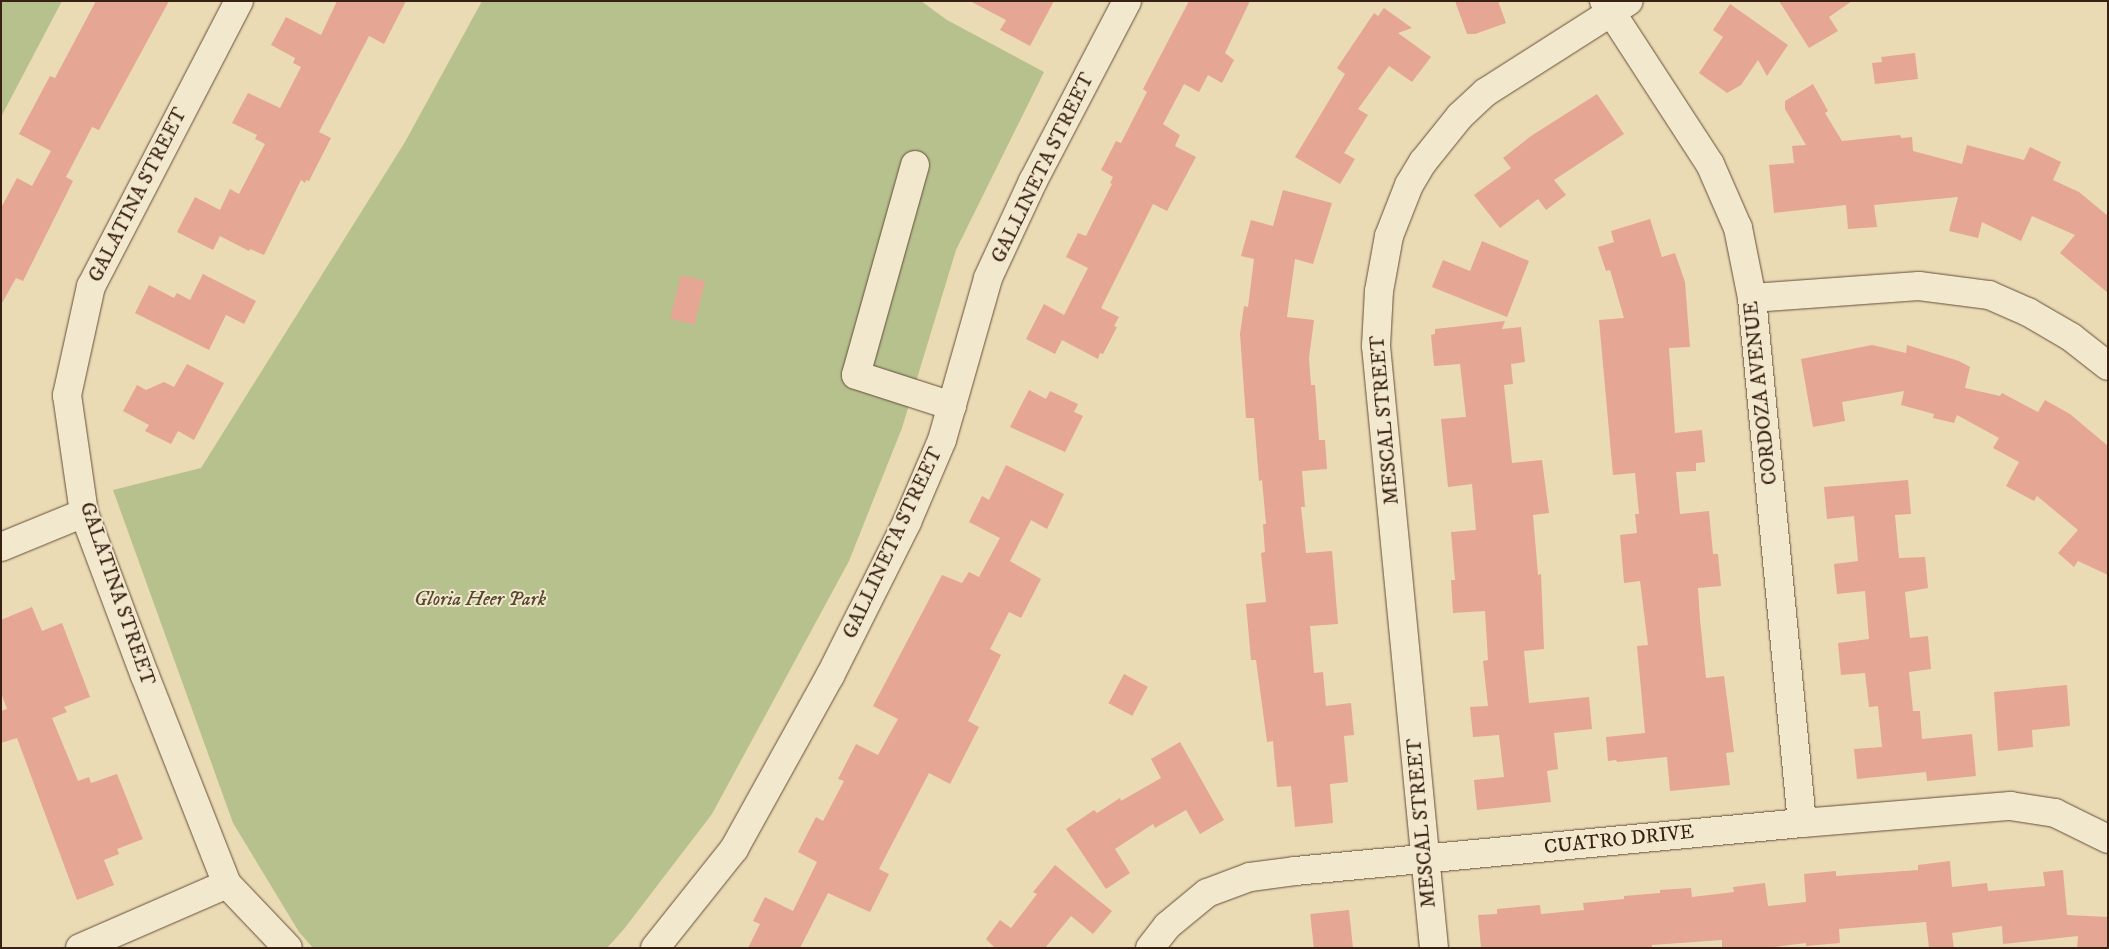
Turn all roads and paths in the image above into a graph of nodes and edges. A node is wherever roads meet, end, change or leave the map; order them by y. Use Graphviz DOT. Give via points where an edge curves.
graph roads {
  1 [pos="238,1"];
  2 [pos="1127,1"];
  3 [pos="1615,5"];
  4 [pos="915,165"];
  5 [pos="1752,298"];
  6 [pos="2108,366"];
  7 [pos="952,406"];
  8 [pos="84,513"];
  9 [pos="1,547"];
  10 [pos="1802,823"];
  11 [pos="2108,839"];
  12 [pos="1426,859"];
  13 [pos="227,884"];
  14 [pos="80,948"];
  15 [pos="288,948"];
  16 [pos="655,948"];
  17 [pos="1150,948"];
  18 [pos="1434,948"];
  1 -- 8 [label="street, GALATINA STREET" via="91,286 67,395"];
  2 -- 7 [label="street, GALLINETA STREET" via="1033,181 988,278"];
  3 -- 5 [label="street, CORDOZA AVENUE" via="1710,164 1738,228"];
  3 -- 12 [label="street, MESCAL STREET" via="1486,92 1460,116 1409,185 1389,236 1379,290 1376,346"];
  4 -- 7 [label="street" via="856,375"];
  5 -- 6 [label="street" via="1919,286 1989,295 2028,312 2071,337"];
  5 -- 10 [label="street, CORDOZA AVENUE"];
  7 -- 16 [label="street, GALLINETA STREET" via="942,440 907,522 782,764 734,849"];
  8 -- 9 [label="street"];
  8 -- 13 [label="street, GALATINA STREET" via="144,676"];
  10 -- 11 [label="street, CUATRO DRIVE" via="2010,806 2055,813"];
  10 -- 12 [label="street, CUATRO DRIVE"];
  12 -- 17 [label="street, CUATRO DRIVE" via="1250,877 1207,893 1167,926"];
  12 -- 18 [label="street, MESCAL STREET"];
  13 -- 14 [label="street"];
  13 -- 15 [label="street, GALATINA STREET"];
}
